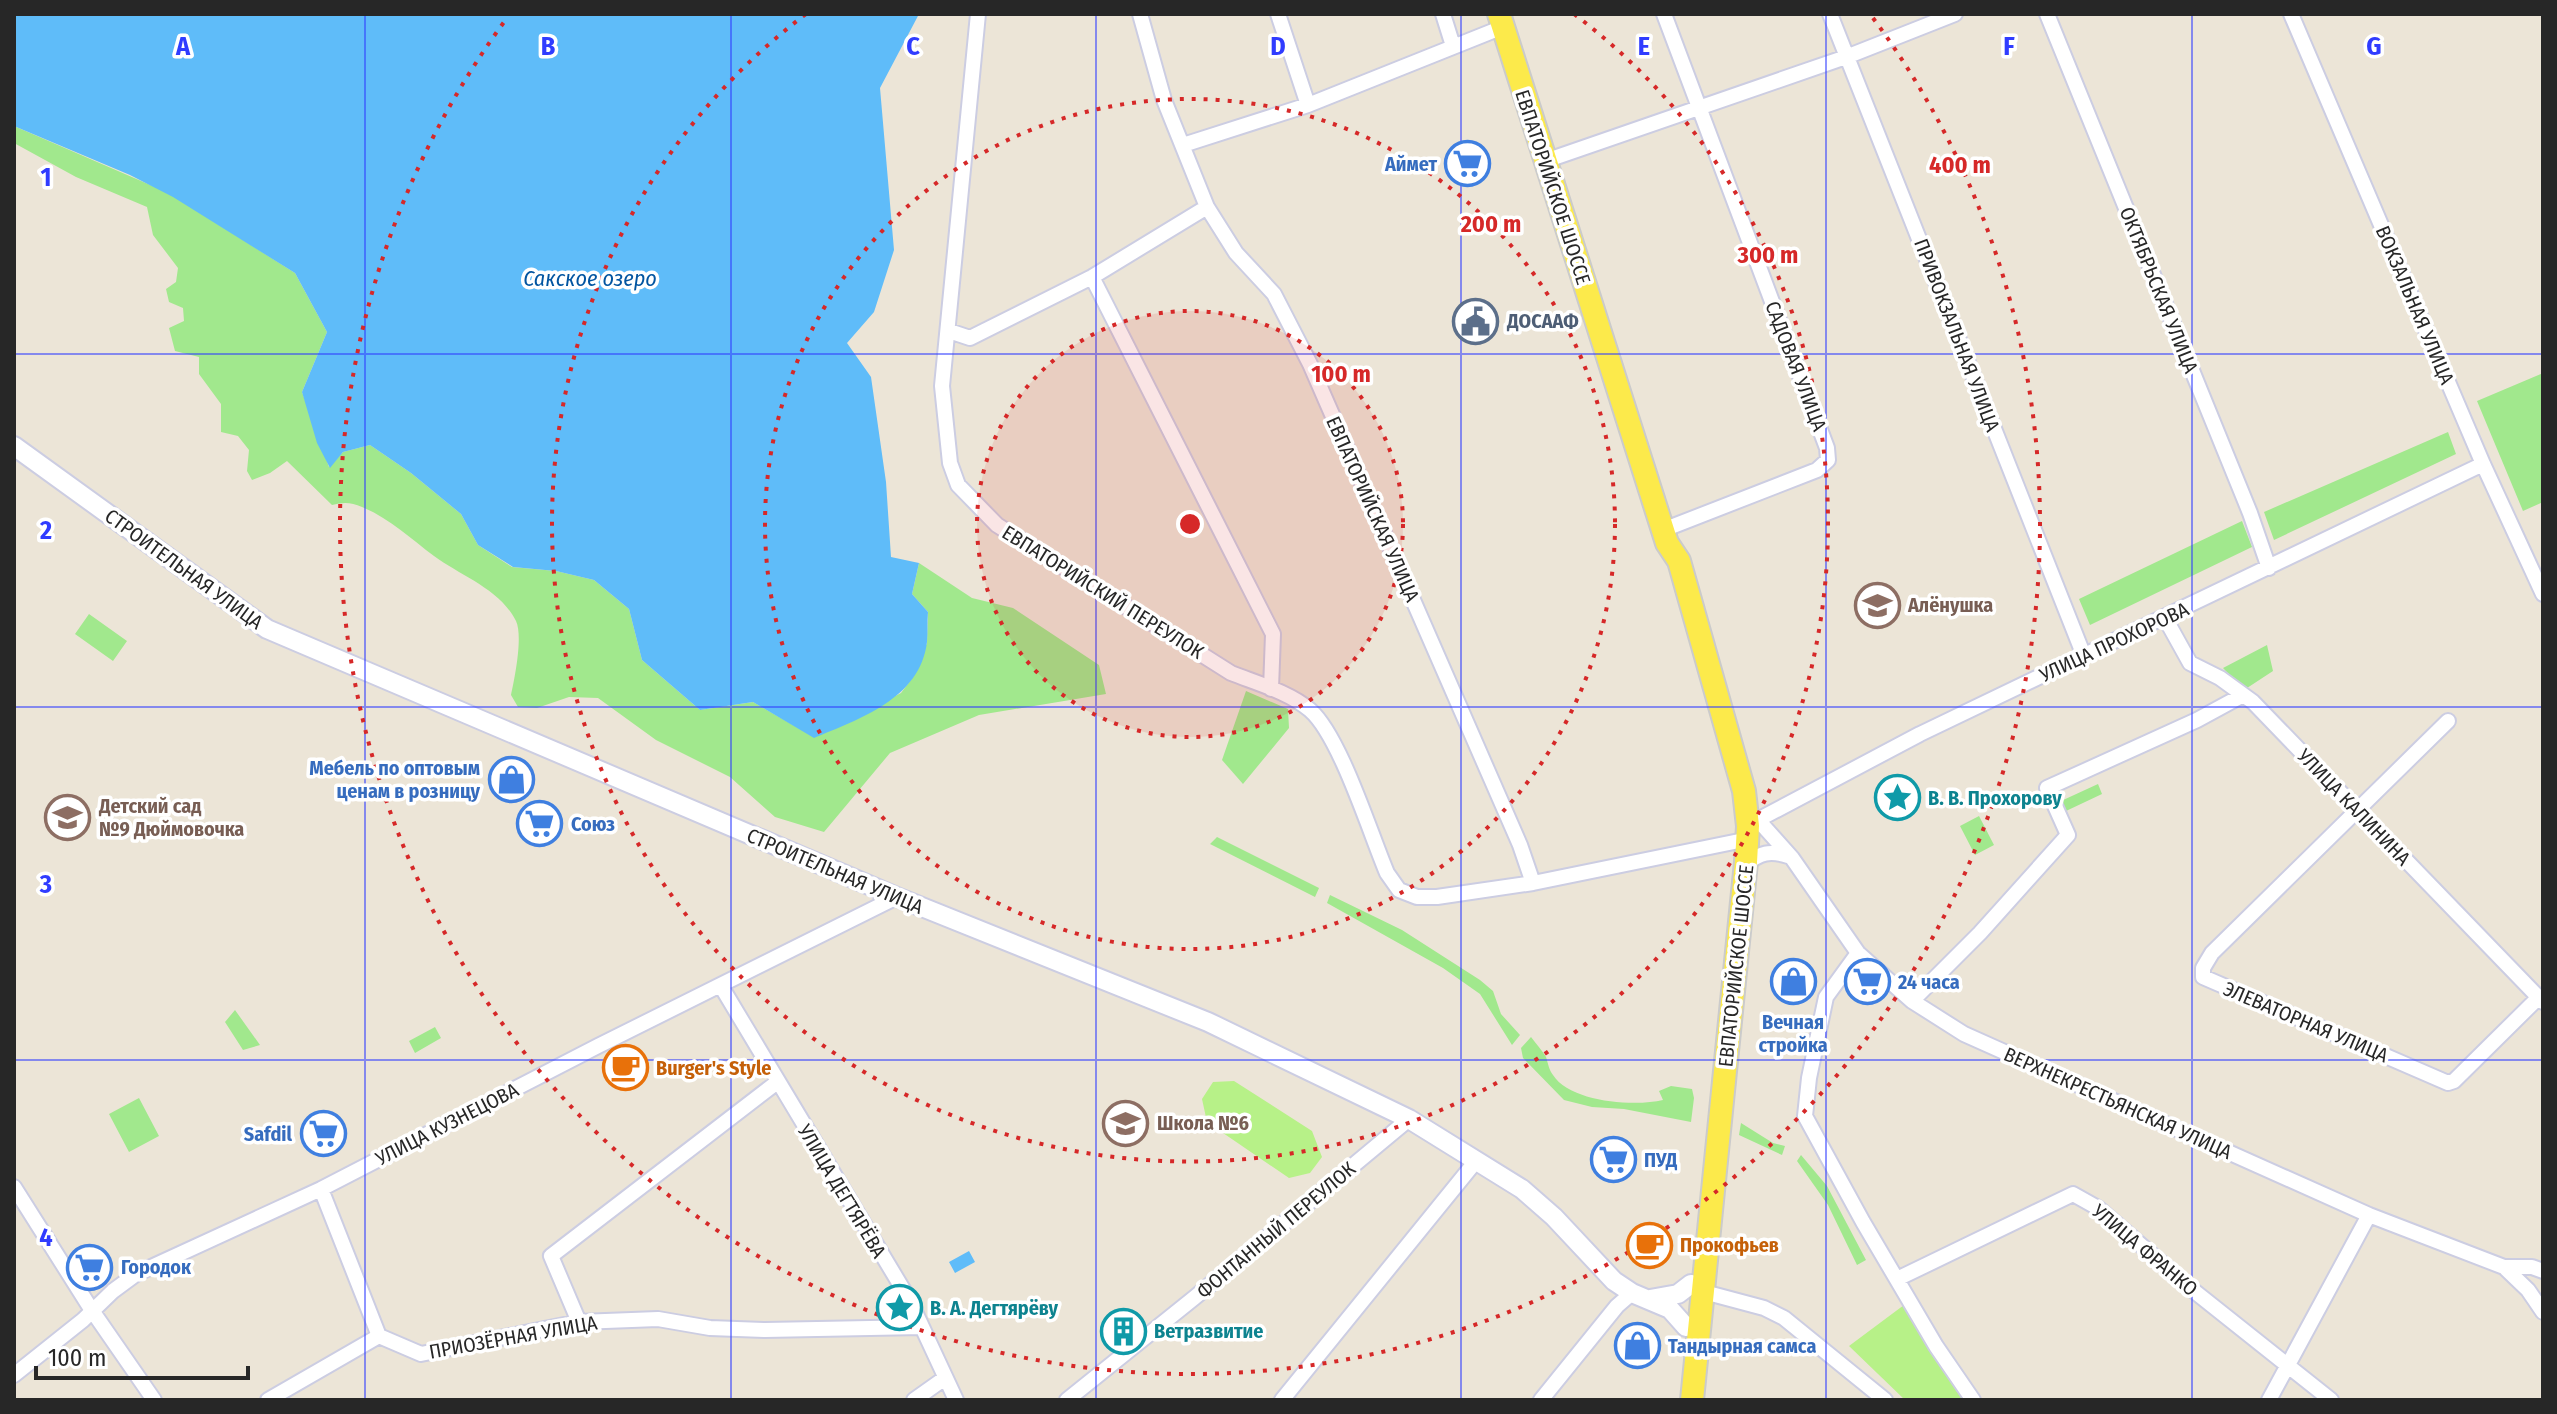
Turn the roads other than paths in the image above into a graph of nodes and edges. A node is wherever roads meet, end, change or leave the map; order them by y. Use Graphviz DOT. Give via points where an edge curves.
graph roads {
  1 [pos="978,14"];
  2 [pos="1140,14"];
  3 [pos="1278,14"];
  4 [pos="1443,14"];
  5 [pos="1664,14"];
  6 [pos="1830,14"];
  7 [pos="1955,14"];
  8 [pos="2047,14"];
  9 [pos="2291,14"];
  10 [pos="1501,21"];
  11 [pos="1453,46"];
  12 [pos="1846,57"];
  13 [pos="1308,105"];
  14 [pos="1698,107"];
  15 [pos="1183,145"];
  16 [pos="1545,161"];
  17 [pos="1207,207"];
  18 [pos="1092,277"];
  19 [pos="949,331"];
  20 [pos="14,446"];
  21 [pos="2483,464"];
  22 [pos="1665,536"];
  23 [pos="2269,568"];
  24 [pos="2543,594"];
  25 [pos="2165,618"];
  26 [pos="2084,656"];
  27 [pos="1271,689"];
  28 [pos="2243,695"];
  29 [pos="2448,721"];
  30 [pos="2358,811"];
  31 [pos="1748,829"];
  32 [pos="1792,858"];
  33 [pos="1745,864"];
  34 [pos="1533,883"];
  35 [pos="897,897"];
  36 [pos="1858,953"];
  37 [pos="721,986"];
  38 [pos="2541,1000"];
  39 [pos="1912,1001"];
  40 [pos="776,1083"];
  41 [pos="1409,1119"];
  42 [pos="1476,1161"];
  43 [pos="14,1187"];
  44 [pos="321,1189"];
  45 [pos="2369,1215"];
  46 [pos="2504,1267"];
  47 [pos="2543,1271"];
  48 [pos="1900,1284"];
  49 [pos="1698,1288"];
  50 [pos="1641,1296"];
  51 [pos="91,1309"];
  52 [pos="2543,1312"];
  53 [pos="579,1322"];
  54 [pos="922,1327"];
  55 [pos="1686,1327"];
  56 [pos="379,1336"];
  57 [pos="2288,1365"];
  58 [pos="14,1375"];
  59 [pos="945,1378"];
  60 [pos="154,1400"];
  61 [pos="268,1400"];
  62 [pos="914,1400"];
  63 [pos="956,1400"];
  64 [pos="1067,1400"];
  65 [pos="1282,1400"];
  66 [pos="1541,1400"];
  67 [pos="1679,1400"];
  68 [pos="1692,1400"];
  69 [pos="1885,1400"];
  70 [pos="1973,1400"];
  71 [pos="2269,1400"];
  72 [pos="2331,1400"];
  1 -- 19 [label="street, ЕВПАТОРИЙСКИЙ ПЕРЕУЛОК"];
  2 -- 15 [label="street, ЕВПАТОРИЙСКАЯ УЛИЦА" via="1164,100"];
  3 -- 13 [label="street"];
  4 -- 11 [label="street"];
  5 -- 14 [label="street, САДОВАЯ УЛИЦА"];
  6 -- 12 [label="street, ПРИВОКЗАЛЬНАЯ УЛИЦА"];
  7 -- 12 [label="street"];
  8 -- 23 [label="street, ОКТЯБРЬСКАЯ УЛИЦА"];
  9 -- 21 [label="street, ВОКЗАЛЬНАЯ УЛИЦА"];
  10 -- 11 [label="street"];
  10 -- 16 [label="main road, ЕВПАТОРИЙСКОЕ ШОССЕ"];
  11 -- 13 [label="street"];
  12 -- 14 [label="street"];
  12 -- 26 [label="street, ПРИВОКЗАЛЬНАЯ УЛИЦА"];
  13 -- 15 [label="street"];
  14 -- 16 [label="street"];
  14 -- 22 [label="street, САДОВАЯ УЛИЦА" via="1828,460 1817,470"];
  15 -- 17 [label="street, ЕВПАТОРИЙСКАЯ УЛИЦА"];
  16 -- 22 [label="main road, ЕВПАТОРИЙСКОЕ ШОССЕ"];
  17 -- 18 [label="street"];
  17 -- 34 [label="street, ЕВПАТОРИЙСКАЯ УЛИЦА" via="1236,253 1274,294 1310,364"];
  18 -- 19 [label="street" via="970,338"];
  18 -- 27 [label="street" via="1273,634"];
  19 -- 27 [label="street, ЕВПАТОРИЙСКИЙ ПЕРЕУЛОК" via="942,386 950,463 958,485 997,525 1231,673"];
  20 -- 35 [label="street, СТРОИТЕЛЬНАЯ УЛИЦА" via="267,629"];
  21 -- 23 [label="street, УЛИЦА ПРОХОРОВА"];
  21 -- 24 [label="street, ВОКЗАЛЬНАЯ УЛИЦА"];
  22 -- 31 [label="main road, ЕВПАТОРИЙСКОЕ ШОССЕ" via="1667,567"];
  23 -- 25 [label="street, УЛИЦА ПРОХОРОВА"];
  25 -- 26 [label="street, УЛИЦА ПРОХОРОВА"];
  25 -- 28 [label="street, УЛИЦА КАЛИНИНА" via="2190,663"];
  26 -- 31 [label="street, УЛИЦА ПРОХОРОВА" via="1920,734"];
  27 -- 34 [label="street, ЕВПАТОРИЙСКИЙ ПЕРЕУЛОК" via="1304,705 1325,729 1399,890 1437,897"];
  28 -- 30 [label="street, УЛИЦА КАЛИНИНА"];
  28 -- 39 [label="street" via="2047,788 2068,835"];
  29 -- 30 [label="street, ЭЛЕВАТОРНАЯ УЛИЦА"];
  30 -- 38 [label="street, УЛИЦА КАЛИНИНА"];
  30 -- 38 [label="street, ЭЛЕВАТОРНАЯ УЛИЦА" via="2212,953 2203,977 2448,1083"];
  31 -- 32 [label="street, ВЕРХНЕКРЕСТЬЯНСКАЯ УЛИЦА"];
  31 -- 33 [label="main road, ЕВПАТОРИЙСКОЕ ШОССЕ"];
  31 -- 34 [label="street, УЛИЦА ПРОХОРОВА"];
  31 -- 49 [label="main road, ЕВПАТОРИЙСКОЕ ШОССЕ"];
  32 -- 33 [label="street" via="1765,852"];
  32 -- 36 [label="street, ВЕРХНЕКРЕСТЬЯНСКАЯ УЛИЦА"];
  33 -- 49 [label="main road, ЕВПАТОРИЙСКОЕ ШОССЕ"];
  35 -- 37 [label="street, УЛИЦА КУЗНЕЦОВА"];
  35 -- 41 [label="street, СТРОИТЕЛЬНАЯ УЛИЦА" via="1208,1022"];
  36 -- 39 [label="street, ВЕРХНЕКРЕСТЬЯНСКАЯ УЛИЦА"];
  36 -- 48 [label="street" via="1826,997 1805,1116"];
  37 -- 40 [label="street, УЛИЦА ДЕГТЯРЁВА"];
  37 -- 44 [label="street, УЛИЦА КУЗНЕЦОВА"];
  39 -- 45 [label="street, ВЕРХНЕКРЕСТЬЯНСКАЯ УЛИЦА" via="1964,1034"];
  40 -- 53 [label="street" via="551,1256"];
  40 -- 54 [label="street, УЛИЦА ДЕГТЯРЁВА"];
  41 -- 42 [label="street, СТРОИТЕЛЬНАЯ УЛИЦА"];
  41 -- 64 [label="street, ФОНТАННЫЙ ПЕРЕУЛОК"];
  42 -- 50 [label="street, СТРОИТЕЛЬНАЯ УЛИЦА" via="1522,1189 1614,1281"];
  42 -- 65 [label="street"];
  43 -- 51 [label="street"];
  44 -- 51 [label="street, УЛИЦА КУЗНЕЦОВА" via="160,1261"];
  44 -- 56 [label="street"];
  45 -- 46 [label="street, ВЕРХНЕКРЕСТЬЯНСКАЯ УЛИЦА"];
  45 -- 57 [label="street"];
  46 -- 47 [label="street, ВЕРХНЕКРЕСТЬЯНСКАЯ УЛИЦА"];
  46 -- 52 [label="street, ВЕРХНЕКРЕСТЬЯНСКАЯ УЛИЦА"];
  48 -- 57 [label="street, УЛИЦА ФРАНКО" via="2073,1194 2098,1208"];
  48 -- 70 [label="street"];
  49 -- 50 [label="street"];
  49 -- 55 [label="main road, ЕВПАТОРИЙСКОЕ ШОССЕ"];
  49 -- 68 [label="main road, ЕВПАТОРИЙСКОЕ ШОССЕ"];
  49 -- 69 [label="street" via="1784,1318"];
  50 -- 55 [label="street, СТРОИТЕЛЬНАЯ УЛИЦА" via="1670,1309"];
  50 -- 66 [label="street" via="1617,1306"];
  51 -- 58 [label="street, УЛИЦА КУЗНЕЦОВА"];
  51 -- 60 [label="street"];
  53 -- 54 [label="street, ПРИОЗЁРНАЯ УЛИЦА" via="658,1319 765,1330"];
  53 -- 56 [label="street, ПРИОЗЁРНАЯ УЛИЦА" via="421,1354"];
  54 -- 59 [label="street, УЛИЦА ДЕГТЯРЁВА"];
  55 -- 67 [label="main road, ЕВПАТОРИЙСКОЕ ШОССЕ"];
  56 -- 61 [label="street"];
  57 -- 71 [label="street"];
  57 -- 72 [label="street, УЛИЦА ФРАНКО"];
  59 -- 62 [label="street"];
  59 -- 63 [label="street, УЛИЦА ДЕГТЯРЁВА"];
}
